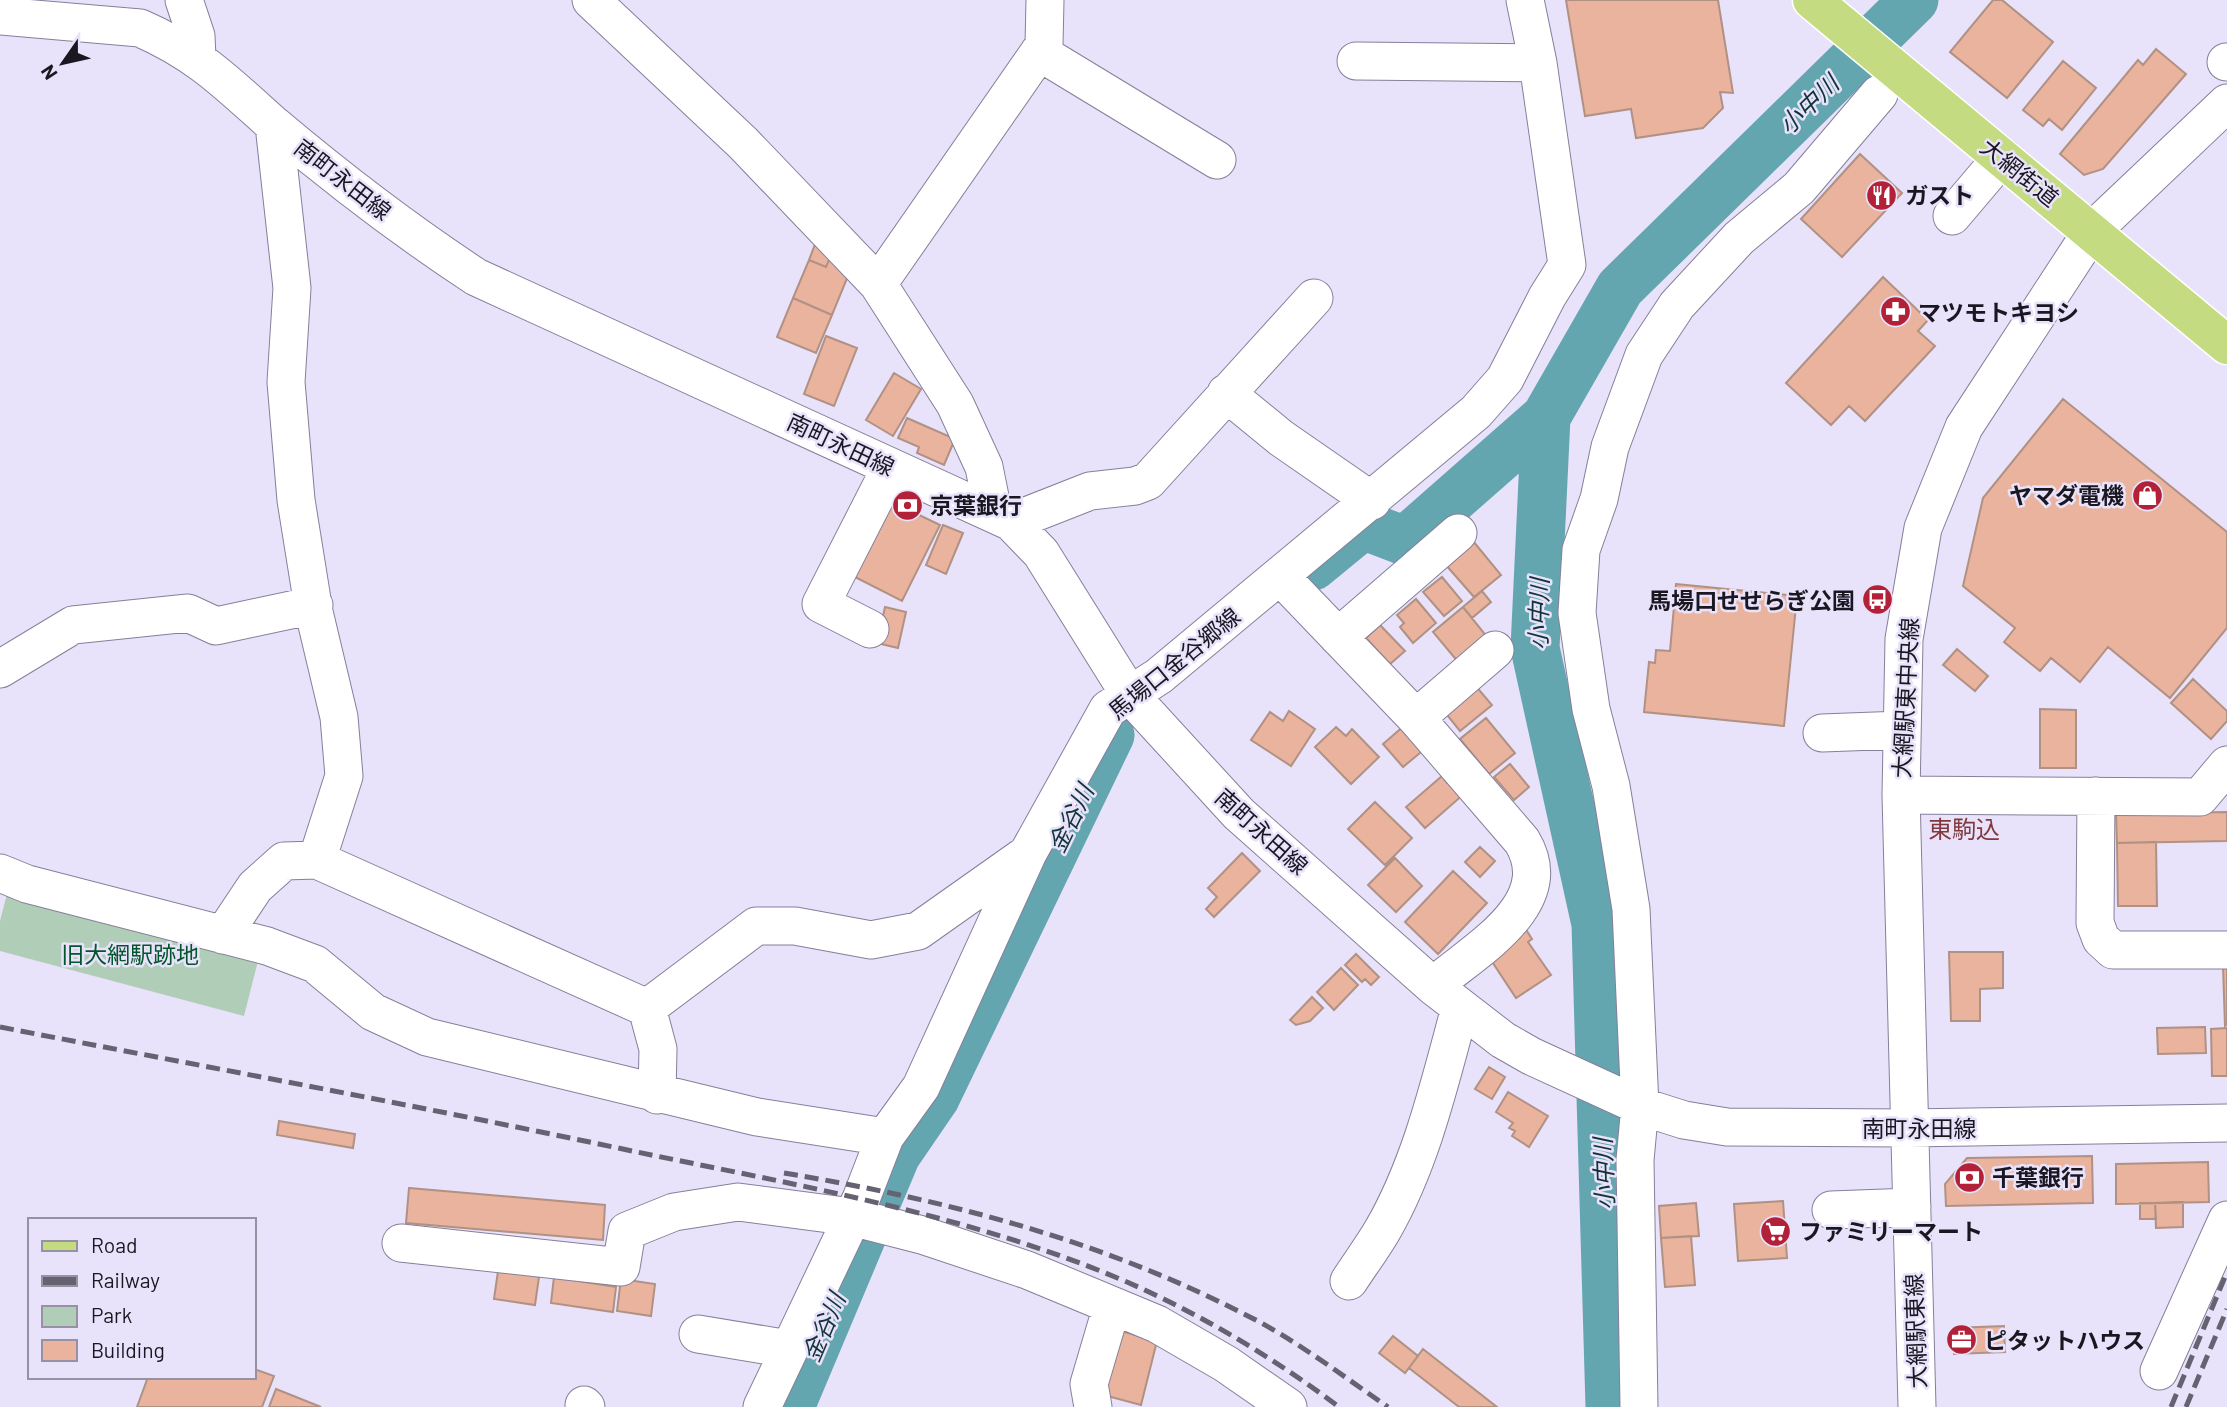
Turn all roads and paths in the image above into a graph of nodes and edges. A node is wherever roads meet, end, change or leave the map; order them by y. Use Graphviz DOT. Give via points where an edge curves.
graph roads {
  1 [pos="184,0"];
  2 [pos="591,0"];
  3 [pos="1045,0"];
  4 [pos="1525,0"];
  5 [pos="1812,0"];
  6 [pos="0,16"];
  7 [pos="1040,52"];
  8 [pos="197,57"];
  9 [pos="1356,61"];
  10 [pos="1538,63"];
  11 [pos="1884,79"];
  12 [pos="2227,103"];
  13 [pos="274,125"];
  14 [pos="2002,157"];
  15 [pos="1217,160"];
  16 [pos="1952,216"];
  17 [pos="2092,231"];
  18 [pos="878,284"];
  19 [pos="1314,298"];
  20 [pos="2227,345"];
  21 [pos="1226,393"];
  22 [pos="891,467"];
  23 [pos="1372,501"];
  24 [pos="1002,517"];
  25 [pos="1458,533"];
  26 [pos="1281,577"];
  27 [pos="313,605"];
  28 [pos="870,629"];
  29 [pos="1338,637"];
  30 [pos="1495,650"];
  31 [pos="0,669"];
  32 [pos="1129,694"];
  33 [pos="1416,718"];
  34 [pos="1902,730"];
  35 [pos="1822,733"];
  36 [pos="2227,765"];
  37 [pos="1901,795"];
  38 [pos="2096,796"];
  39 [pos="1028,853"];
  40 [pos="317,860"];
  41 [pos="0,873"];
  42 [pos="223,935"];
  43 [pos="2227,950"];
  44 [pos="1447,997"];
  45 [pos="648,1008"];
  46 [pos="657,1095"];
  47 [pos="1616,1095"];
  48 [pos="2227,1123"];
  49 [pos="1908,1128"];
  50 [pos="885,1137"];
  51 [pos="1912,1207"];
  52 [pos="1830,1210"];
  53 [pos="852,1217"];
  54 [pos="2227,1220"];
  55 [pos="401,1243"];
  56 [pos="1349,1281"];
  57 [pos="1112,1306"];
  58 [pos="698,1334"];
  59 [pos="789,1349"];
  60 [pos="2158,1371"];
  61 [pos="762,1407"];
  62 [pos="1093,1407"];
  63 [pos="1288,1407"];
  64 [pos="1639,1407"];
  65 [pos="1917,1407"];
  1 -- 8 [label="street" via="196,36"];
  2 -- 18 [label="street" via="743,144"];
  3 -- 7 [label="street"];
  4 -- 10 [label="street"];
  5 -- 11 [label="main road, 大網街道" via="1841,25"];
  6 -- 8 [label="street, 南町永田線" via="140,28"];
  7 -- 15 [label="street"];
  7 -- 18 [label="street"];
  8 -- 13 [label="street, 南町永田線"];
  9 -- 10 [label="street"];
  10 -- 23 [label="street, 馬場口金谷郷線" via="1567,265 1505,379 1476,412"];
  11 -- 14 [label="main road, 大網街道"];
  11 -- 47 [label="street" via="1799,188 1739,239 1677,305 1644,355 1610,447 1599,499 1581,550 1577,613 1631,909"];
  12 -- 17 [label="street, 大網駅東中央線"];
  13 -- 22 [label="street, 南町永田線" via="422,241 476,277"];
  13 -- 27 [label="street" via="292,288 286,382"];
  14 -- 16 [label="street"];
  14 -- 17 [label="main road, 大網街道"];
  17 -- 20 [label="main road, 大網街道"];
  17 -- 34 [label="street, 大網駅東中央線" via="1964,427 1923,527 1904,639"];
  18 -- 24 [label="street" via="955,404"];
  19 -- 21 [label="street"];
  21 -- 23 [label="street"];
  21 -- 24 [label="street" via="1148,481 1090,491"];
  22 -- 24 [label="street, 南町永田線"];
  22 -- 28 [label="street" via="821,604"];
  23 -- 26 [label="street, 馬場口金谷郷線"];
  24 -- 32 [label="street, 南町永田線" via="1041,553"];
  25 -- 29 [label="street"];
  26 -- 29 [label="street"];
  26 -- 32 [label="street, 馬場口金谷郷線" via="1159,676"];
  27 -- 31 [label="street" via="216,626 188,614 73,625"];
  27 -- 40 [label="street" via="339,717 344,776"];
  29 -- 33 [label="street"];
  30 -- 33 [label="street"];
  32 -- 39 [label="street, 馬場口金谷郷線" via="1108,709"];
  32 -- 44 [label="street, 南町永田線" via="1239,814"];
  33 -- 44 [label="street" via="1522,841 1534,872 1525,903"];
  34 -- 35 [label="street"];
  34 -- 37 [label="street, 大網駅東中央線"];
  36 -- 38 [label="street" via="2200,797"];
  37 -- 38 [label="street"];
  37 -- 49 [label="street, 大網駅東中央線"];
  38 -- 43 [label="street" via="2095,923 2101,939 2113,950"];
  39 -- 45 [label="street" via="918,931 871,940 795,926 756,926"];
  39 -- 50 [label="street, 馬場口金谷郷線" via="921,1087"];
  40 -- 42 [label="street" via="284,861 256,887"];
  40 -- 45 [label="street"];
  41 -- 42 [label="street"];
  42 -- 46 [label="street" via="315,964 373,1012 426,1037"];
  44 -- 47 [label="street, 南町永田線" via="1503,1040"];
  44 -- 56 [label="street" via="1439,1085 1383,1230"];
  45 -- 46 [label="street" via="658,1049"];
  46 -- 50 [label="street" via="757,1117"];
  47 -- 49 [label="street, 南町永田線" via="1684,1120 1727,1127"];
  47 -- 64 [label="street" via="1635,1160"];
  48 -- 49 [label="street, 南町永田線"];
  49 -- 51 [label="street, 大網駅東線"];
  50 -- 53 [label="street, 馬場口金谷郷線"];
  51 -- 52 [label="street"];
  51 -- 65 [label="street, 大網駅東線"];
  53 -- 55 [label="street" via="738,1202 674,1212 627,1231 621,1267"];
  53 -- 57 [label="street" via="1027,1270"];
  53 -- 59 [label="street, 馬場口金谷郷線"];
  54 -- 60 [label="street"];
  57 -- 62 [label="street" via="1090,1384"];
  57 -- 63 [label="street" via="1157,1324"];
  58 -- 59 [label="street"];
  59 -- 61 [label="street, 馬場口金谷郷線"];
}
